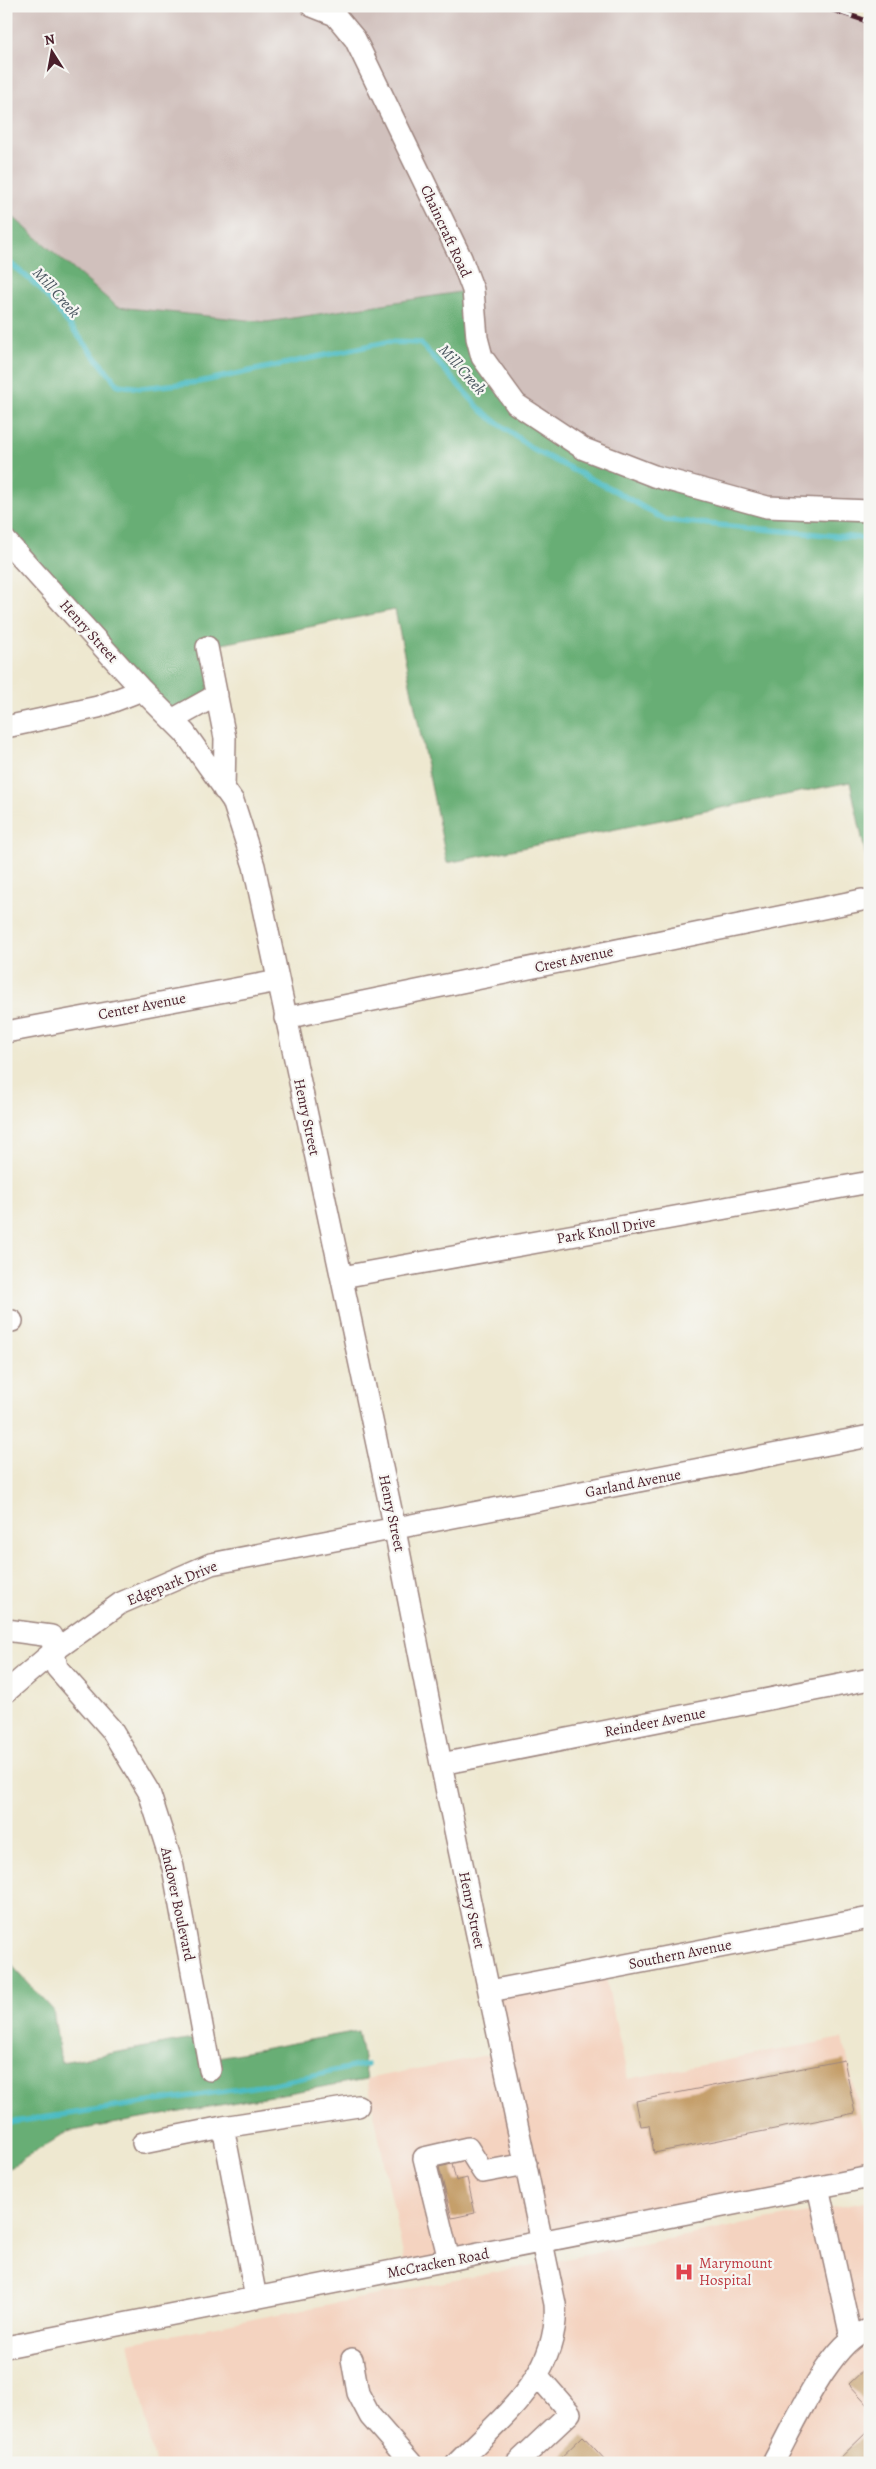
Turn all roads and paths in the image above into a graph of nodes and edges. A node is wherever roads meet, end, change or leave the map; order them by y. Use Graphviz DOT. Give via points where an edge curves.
graph roads {
  1 [pos="312,6"];
  2 [pos="870,511"];
  3 [pos="6,541"];
  4 [pos="207,647"];
  5 [pos="142,690"];
  6 [pos="217,695"];
  7 [pos="172,720"];
  8 [pos="6,727"];
  9 [pos="224,790"];
  10 [pos="862,900"];
  11 [pos="278,981"];
  12 [pos="285,1018"];
  13 [pos="6,1032"];
  14 [pos="870,1182"];
  15 [pos="342,1277"];
  16 [pos="870,1436"];
  17 [pos="395,1529"];
  18 [pos="6,1630"];
  19 [pos="54,1651"];
  20 [pos="870,1679"];
  21 [pos="6,1692"];
  22 [pos="441,1764"];
  23 [pos="870,1918"];
  24 [pos="490,1991"];
  25 [pos="210,2070"];
  26 [pos="358,2106"];
  27 [pos="222,2127"];
  28 [pos="143,2143"];
  29 [pos="526,2164"];
  30 [pos="870,2177"];
  31 [pos="818,2188"];
  32 [pos="543,2242"];
  33 [pos="450,2260"];
  34 [pos="256,2298"];
  35 [pos="861,2334"];
  36 [pos="6,2347"];
  37 [pos="352,2359"];
  38 [pos="538,2376"];
  39 [pos="411,2463"];
  40 [pos="457,2463"];
  41 [pos="516,2463"];
  42 [pos="773,2463"];
  1 -- 2 [label="street, Chaincraft Road" via="335,15 355,39 461,258 473,290 482,357 516,404 584,449 654,476 766,507"];
  3 -- 5 [label="street, Henry Street"];
  4 -- 6 [label="street"];
  5 -- 7 [label="street, Henry Street"];
  5 -- 8 [label="street" via="98,707"];
  6 -- 7 [label="street"];
  6 -- 9 [label="street" via="225,738"];
  7 -- 9 [label="street, Henry Street" via="185,733"];
  9 -- 11 [label="street, Henry Street" via="233,801 254,866"];
  10 -- 12 [label="street, Crest Avenue"];
  11 -- 12 [label="street, Henry Street"];
  11 -- 13 [label="street, Center Avenue"];
  12 -- 15 [label="street, Henry Street"];
  14 -- 15 [label="street, Park Knoll Drive"];
  15 -- 17 [label="street, Henry Street"];
  16 -- 17 [label="street, Garland Avenue"];
  17 -- 19 [label="street, Edgepark Drive" via="211,1564 121,1603"];
  17 -- 22 [label="street, Henry Street"];
  18 -- 19 [label="street, Andover Boulevard" via="51,1636"];
  19 -- 21 [label="street, Edgepark Drive"];
  19 -- 25 [label="street, Andover Boulevard" via="57,1668 111,1729 149,1792 173,1867"];
  20 -- 22 [label="street, Reindeer Avenue"];
  22 -- 24 [label="street, Henry Street"];
  23 -- 24 [label="street, Southern Avenue"];
  24 -- 29 [label="street, Henry Street"];
  26 -- 27 [label="street"];
  27 -- 28 [label="street"];
  27 -- 34 [label="street"];
  29 -- 32 [label="street, Henry Street"];
  29 -- 33 [label="street" via="482,2172 468,2148 424,2158"];
  30 -- 31 [label="street, McCracken Road"];
  31 -- 32 [label="street, McCracken Road"];
  31 -- 35 [label="street"];
  32 -- 33 [label="street, McCracken Road"];
  32 -- 38 [label="street, Henry Street" via="556,2321 554,2338"];
  33 -- 34 [label="street, McCracken Road"];
  34 -- 36 [label="street, McCracken Road"];
  35 -- 42 [label="street" via="832,2357"];
  37 -- 39 [label="street" via="358,2392 370,2416"];
  38 -- 40 [label="street, Henry Street" via="523,2396"];
  38 -- 41 [label="street" via="570,2413"];
}
